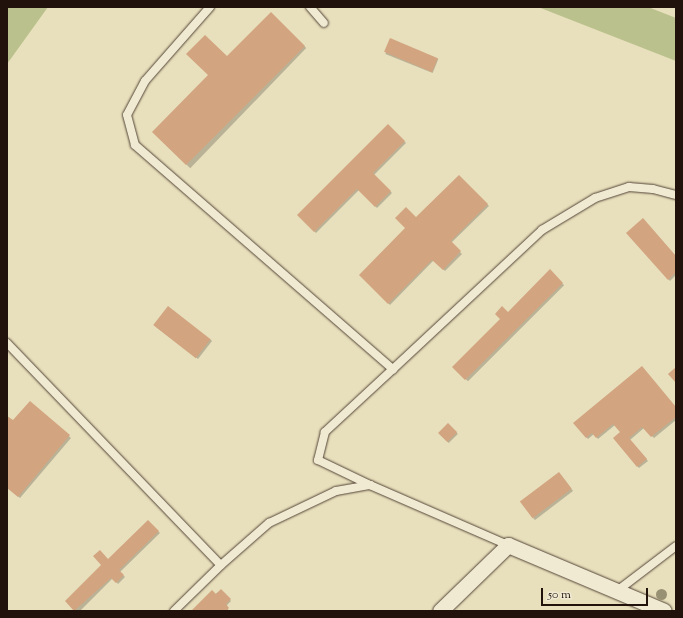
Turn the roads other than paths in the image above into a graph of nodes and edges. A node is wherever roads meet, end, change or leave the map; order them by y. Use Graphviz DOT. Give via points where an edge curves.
graph roads {
  1 [pos="210,7"];
  2 [pos="310,7"];
  3 [pos="324,23"];
  4 [pos="676,195"];
  5 [pos="7,343"];
  6 [pos="393,369"];
  7 [pos="370,485"];
  8 [pos="508,545"];
  9 [pos="676,546"];
  10 [pos="221,565"];
  11 [pos="618,591"];
  12 [pos="174,611"];
  13 [pos="440,611"];
  14 [pos="664,611"];
  1 -- 6 [label="lane" via="145,81 127,115 135,145"];
  2 -- 3 [label="lane"];
  4 -- 6 [label="lane" via="653,188 629,187 595,198 542,230"];
  5 -- 10 [label="lane"];
  6 -- 7 [label="lane" via="325,432 318,460"];
  7 -- 8 [label="lane"];
  7 -- 10 [label="lane" via="336,491 269,523"];
  8 -- 11 [label="street"];
  8 -- 13 [label="street"];
  9 -- 11 [label="lane"];
  10 -- 12 [label="lane"];
  11 -- 14 [label="street"];
}
